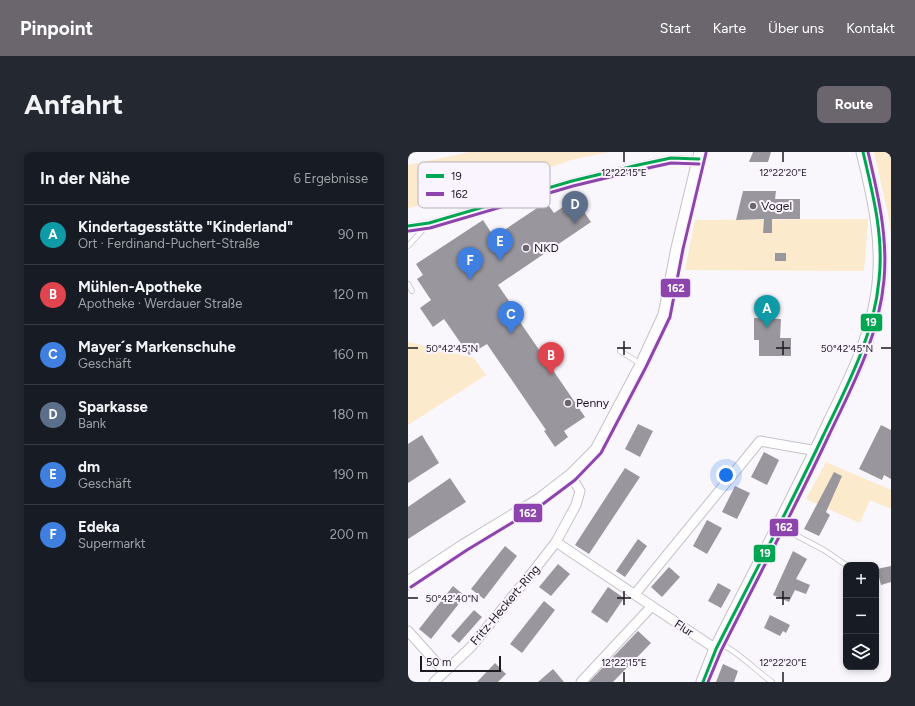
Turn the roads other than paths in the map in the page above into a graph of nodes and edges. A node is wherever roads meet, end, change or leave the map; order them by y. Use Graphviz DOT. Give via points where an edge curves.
graph roads {
  1 [pos="863,152"];
  2 [pos="700,156"];
  3 [pos="550,188"];
  4 [pos="481,208"];
  5 [pos="429,223"];
  6 [pos="408,226"];
  7 [pos="408,246"];
  8 [pos="408,284"];
  9 [pos="412,291"];
  10 [pos="620,351"];
  11 [pos="642,365"];
  12 [pos="817,451"];
  13 [pos="571,476"];
  14 [pos="778,526"];
  15 [pos="556,542"];
  16 [pos="843,564"];
  17 [pos="408,583"];
  18 [pos="635,594"];
  19 [pos="651,607"];
  20 [pos="408,631"];
  21 [pos="717,646"];
  22 [pos="444,671"];
  23 [pos="434,682"];
  24 [pos="581,682"];
  25 [pos="703,682"];
  26 [pos="772,682"];
  1 -- 12 [label="street" via="880,232 878,298 871,327"];
  2 -- 3 [label="lane" via="670,158"];
  2 -- 11 [label="street" via="665,315"];
  4 -- 5 [label="lane"];
  5 -- 6 [label="lane"];
  5 -- 7 [label="lane"];
  8 -- 9 [label="lane"];
  10 -- 11 [label="lane"];
  11 -- 13 [label="street" via="597,450"];
  12 -- 14 [label="street"];
  12 -- 18 [label="street" via="760,440"];
  13 -- 15 [label="street, Fritz-Heckert-Ring" via="580,491 576,505"];
  13 -- 17 [label="street" via="540,500"];
  14 -- 16 [label="lane" via="824,550"];
  14 -- 21 [label="street"];
  15 -- 18 [label="street"];
  15 -- 22 [label="street, Fritz-Heckert-Ring" via="471,647"];
  18 -- 19 [label="street"];
  19 -- 21 [label="street, Flur"];
  19 -- 24 [label="street"];
  20 -- 22 [label="street"];
  21 -- 25 [label="street"];
  21 -- 26 [label="lane" via="731,649"];
  22 -- 23 [label="street, Fritz-Heckert-Ring"];
}
